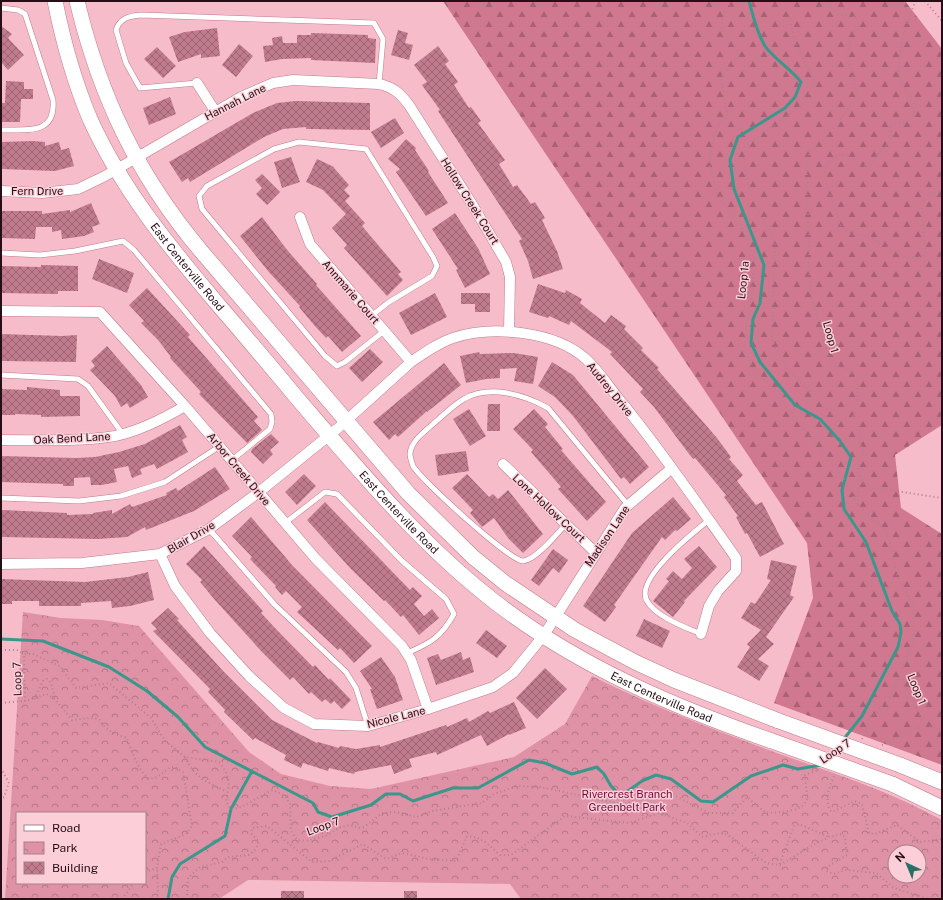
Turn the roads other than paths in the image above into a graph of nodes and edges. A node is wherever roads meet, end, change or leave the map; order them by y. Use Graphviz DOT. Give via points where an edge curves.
graph roads {
  1 [pos="55,1"];
  2 [pos="77,1"];
  3 [pos="1,8"];
  4 [pos="197,83"];
  5 [pos="379,84"];
  6 [pos="390,86"];
  7 [pos="215,111"];
  8 [pos="1,130"];
  9 [pos="136,158"];
  10 [pos="116,169"];
  11 [pos="1,191"];
  12 [pos="300,217"];
  13 [pos="1,253"];
  14 [pos="1,311"];
  15 [pos="372,316"];
  16 [pos="384,331"];
  17 [pos="509,331"];
  18 [pos="411,362"];
  19 [pos="1,374"];
  20 [pos="185,406"];
  21 [pos="346,421"];
  22 [pos="122,433"];
  23 [pos="329,435"];
  24 [pos="1,440"];
  25 [pos="220,446"];
  26 [pos="232,460"];
  27 [pos="503,464"];
  28 [pos="672,468"];
  29 [pos="259,492"];
  30 [pos="1,498"];
  31 [pos="628,505"];
  32 [pos="709,520"];
  33 [pos="285,524"];
  34 [pos="566,524"];
  35 [pos="209,528"];
  36 [pos="596,552"];
  37 [pos="160,554"];
  38 [pos="1,564"];
  39 [pos="556,617"];
  40 [pos="701,634"];
  41 [pos="544,635"];
  42 [pos="407,653"];
  43 [pos="428,709"];
  44 [pos="368,726"];
  45 [pos="942,782"];
  46 [pos="942,808"];
  1 -- 10 [label="main road, East Centerville Road" via="74,76 90,118"];
  2 -- 9 [label="main road, East Centerville Road" via="96,67 116,119"];
  3 -- 8 [label="lane" via="18,10 25,14 53,100 54,112 49,123 38,129"];
  4 -- 5 [label="lane" via="140,88 126,63 116,30 118,24 127,16 140,15 374,23 383,39"];
  4 -- 7 [label="street"];
  5 -- 6 [label="street, Hannah Lane"];
  5 -- 7 [label="street, Hannah Lane" via="293,80 247,94"];
  6 -- 17 [label="street, Hollow Creek Court" via="409,105 500,251 510,277"];
  7 -- 9 [label="street, Hannah Lane"];
  9 -- 10 [label="street, Hannah Lane"];
  9 -- 21 [label="main road, East Centerville Road" via="182,228"];
  10 -- 11 [label="street, Fern Drive" via="78,189 42,193"];
  10 -- 23 [label="main road, East Centerville Road" via="136,202 167,244"];
  12 -- 15 [label="street, Annmarie Court" via="310,244"];
  13 -- 26 [label="lane" via="40,255 123,241 134,250 271,414 270,429"];
  14 -- 20 [label="street, Arbor Creek Drive" via="100,312"];
  15 -- 16 [label="street, Annmarie Court"];
  15 -- 16 [label="lane" via="389,302 432,276 437,266 366,150 299,142 274,149 207,186 199,196 202,209 325,356 337,366"];
  16 -- 18 [label="street, Annmarie Court"];
  17 -- 18 [label="street, Audrey Drive" via="466,334 452,338 424,352"];
  17 -- 28 [label="street, Audrey Drive" via="558,342 586,359"];
  18 -- 21 [label="street, Audrey Drive"];
  19 -- 22 [label="lane" via="78,379 88,386"];
  20 -- 22 [label="street, Oak Bend Lane" via="159,421"];
  20 -- 25 [label="street, Arbor Creek Drive"];
  21 -- 23 [label="street, Audrey Drive"];
  21 -- 39 [label="main road, East Centerville Road" via="408,493 474,557 505,583"];
  22 -- 24 [label="street, Oak Bend Lane" via="115,436 66,440"];
  23 -- 29 [label="street, Blair Drive"];
  23 -- 41 [label="main road, East Centerville Road" via="435,551 496,603"];
  25 -- 26 [label="street, Arbor Creek Drive"];
  25 -- 30 [label="lane" via="165,482 121,496 79,501"];
  26 -- 29 [label="street, Arbor Creek Drive"];
  27 -- 34 [label="street, Lone Hollow Court"];
  28 -- 31 [label="street, Madison Lane"];
  28 -- 32 [label="street, Audrey Drive"];
  29 -- 33 [label="street, Arbor Creek Drive"];
  29 -- 35 [label="street, Blair Drive"];
  31 -- 34 [label="lane" via="548,408 534,400 496,392 464,399 421,434 412,445 410,455 413,466 503,551 516,559 523,561 535,555"];
  31 -- 36 [label="street, Madison Lane"];
  32 -- 40 [label="street, Audrey Drive" via="737,563 736,571 718,591 709,606"];
  32 -- 40 [label="lane" via="673,549 653,575 645,592 646,600 654,609 675,623"];
  33 -- 42 [label="street, Arbor Creek Drive" via="316,559 391,632"];
  33 -- 42 [label="lane" via="325,492 337,494 402,561 446,599 454,614 445,631 425,645"];
  34 -- 36 [label="street, Lone Hollow Court"];
  35 -- 37 [label="street, Blair Drive"];
  35 -- 44 [label="lane" via="275,605 346,672 356,688"];
  36 -- 39 [label="street, Madison Lane"];
  37 -- 38 [label="street, Blair Drive" via="82,562"];
  37 -- 44 [label="street, Nicole Lane" via="175,586 210,633 249,676 284,708 314,724"];
  39 -- 41 [label="street, Nicole Lane"];
  39 -- 45 [label="main road, East Centerville Road, bridge" via="575,630 656,673"];
  41 -- 43 [label="street, Nicole Lane" via="513,673 503,680 492,687"];
  41 -- 46 [label="main road, East Centerville Road, bridge" via="583,660 639,690 892,784"];
  42 -- 43 [label="street, Arbor Creek Drive" via="412,660"];
  43 -- 44 [label="street, Nicole Lane"];
}
